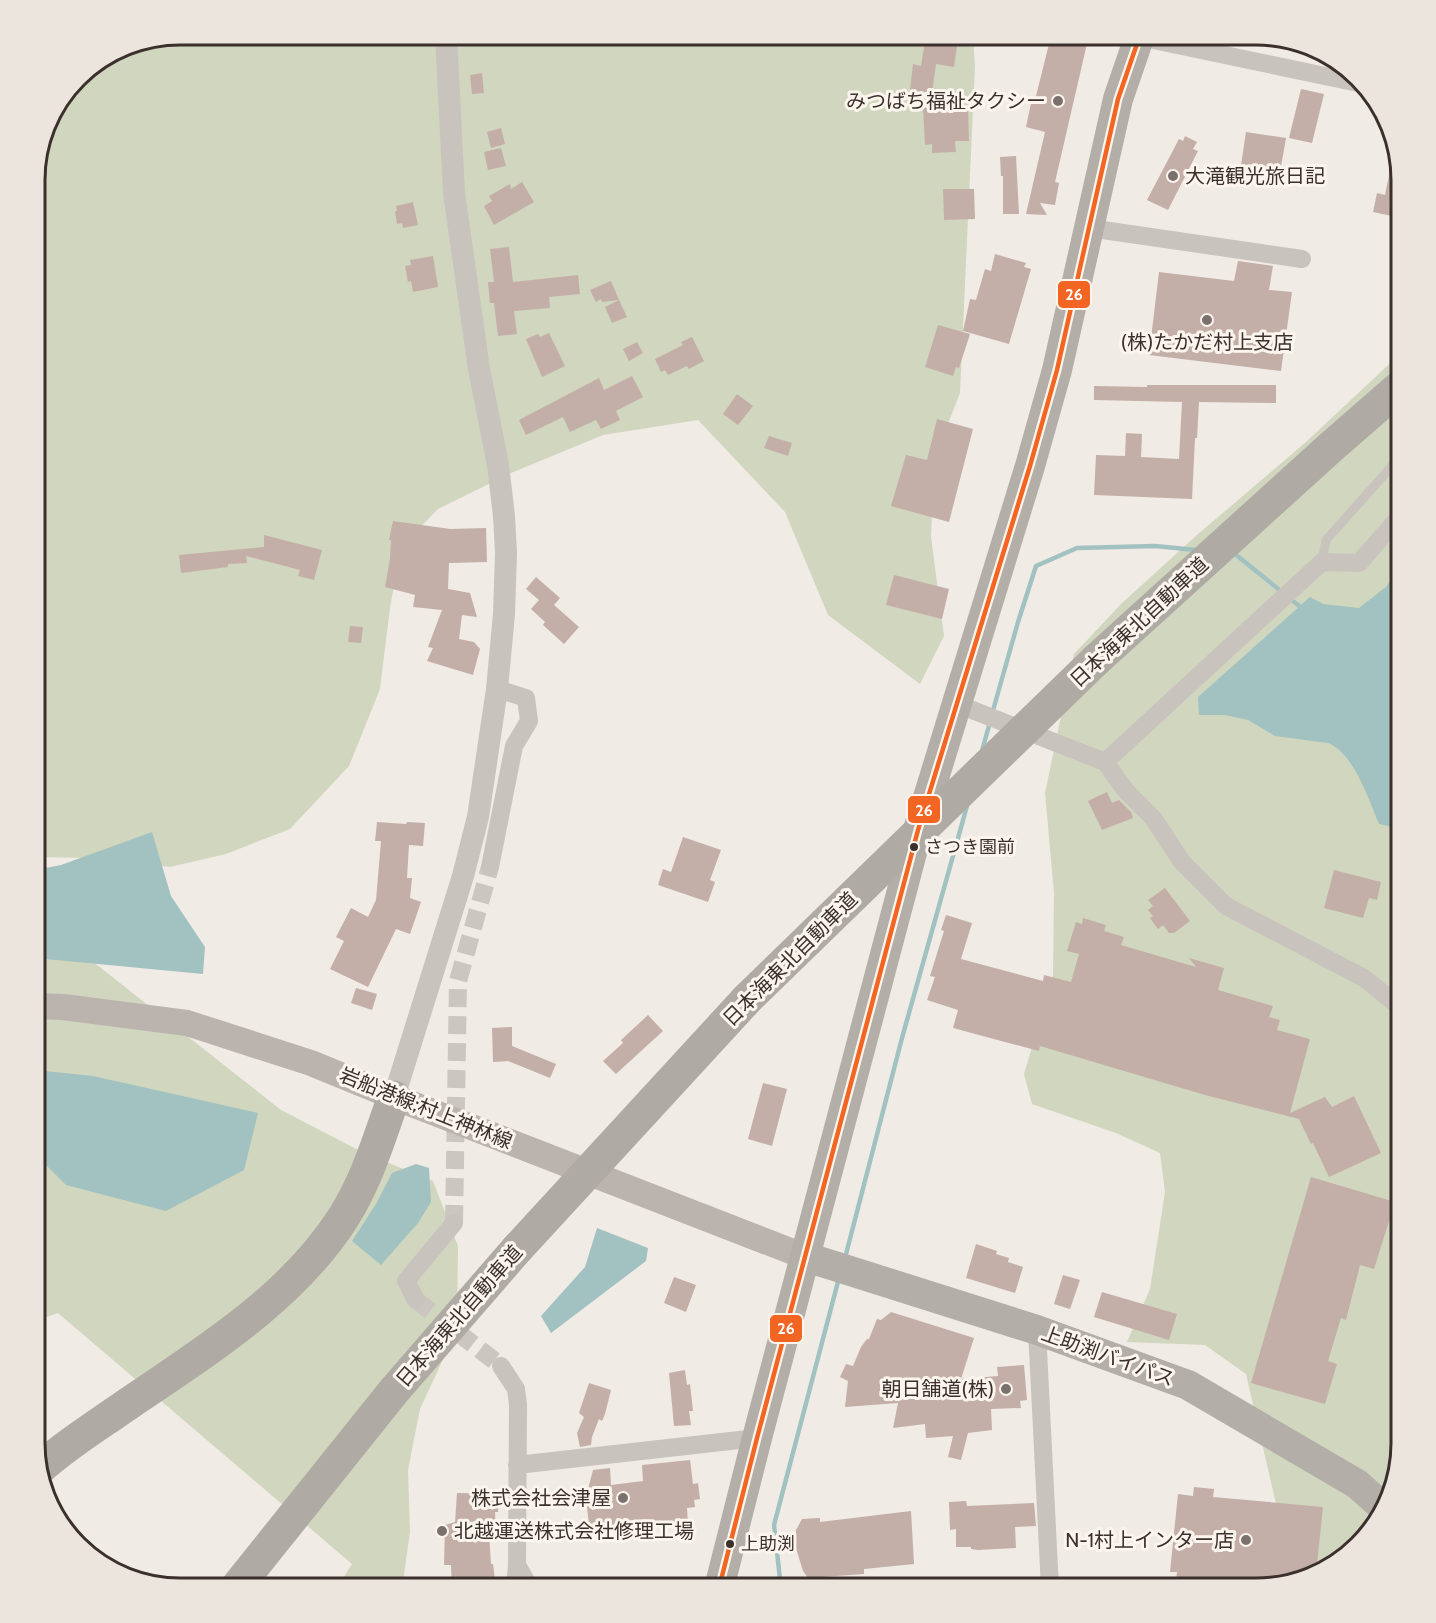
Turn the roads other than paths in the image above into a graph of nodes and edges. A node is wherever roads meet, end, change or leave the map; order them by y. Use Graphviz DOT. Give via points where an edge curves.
graph roads {
  1 [pos="447,45"];
  2 [pos="1136,45"];
  3 [pos="1181,45"];
  4 [pos="1348,80"];
  5 [pos="1089,228"];
  6 [pos="1302,259"];
  7 [pos="1391,395"];
  8 [pos="1391,467"];
  9 [pos="1391,526"];
  10 [pos="1322,562"];
  11 [pos="497,689"];
  12 [pos="957,704"];
  13 [pos="1105,762"];
  14 [pos="490,867"];
  15 [pos="1391,1000"];
  16 [pos="45,1006"];
  17 [pos="394,1097"];
  18 [pos="454,1222"];
  19 [pos="830,1264"];
  20 [pos="416,1300"];
  21 [pos="1036,1330"];
  22 [pos="501,1366"];
  23 [pos="757,1438"];
  24 [pos="45,1445"];
  25 [pos="47,1463"];
  26 [pos="517,1465"];
  27 [pos="1377,1502"];
  28 [pos="518,1565"];
  29 [pos="249,1576"];
  30 [pos="516,1578"];
  31 [pos="525,1578"];
  32 [pos="722,1578"];
  33 [pos="1049,1578"];
  1 -- 11 [label="street" via="454,193 504,516 504,604"];
  2 -- 5 [label="highway" via="1118,99"];
  3 -- 4 [label="street"];
  5 -- 6 [label="street"];
  5 -- 12 [label="highway" via="1057,370"];
  7 -- 29 [label="highway, 日本海東北自動車道, bridge" via="1096,660 748,998 516,1249 393,1392"];
  8 -- 10 [label="lane" via="1326,540"];
  9 -- 10 [label="street" via="1359,563"];
  10 -- 13 [label="street"];
  11 -- 14 [label="street" via="526,698 529,721 514,746"];
  11 -- 17 [label="street" via="478,817"];
  12 -- 13 [label="street"];
  12 -- 19 [label="highway" via="918,830"];
  13 -- 15 [label="street" via="1153,818 1182,862 1226,906 1364,978"];
  16 -- 17 [label="main road, 岩船港線;村上神林線" via="187,1023 311,1063"];
  17 -- 19 [label="main road, 岩船港線;村上神林線"];
  17 -- 24 [label="highway" via="332,1209 307,1244 271,1281"];
  17 -- 25 [label="highway" via="363,1183 344,1218 317,1254 237,1328"];
  18 -- 20 [label="street" via="406,1281"];
  19 -- 21 [label="highway, 上助渕バイパス"];
  19 -- 23 [label="highway"];
  21 -- 27 [label="highway, 上助渕バイパス" via="1188,1384 1358,1484"];
  21 -- 33 [label="street"];
  22 -- 26 [label="street" via="516,1389"];
  23 -- 26 [label="street"];
  23 -- 32 [label="highway"];
  26 -- 28 [label="street"];
  28 -- 30 [label="street"];
  28 -- 31 [label="street"];
}
